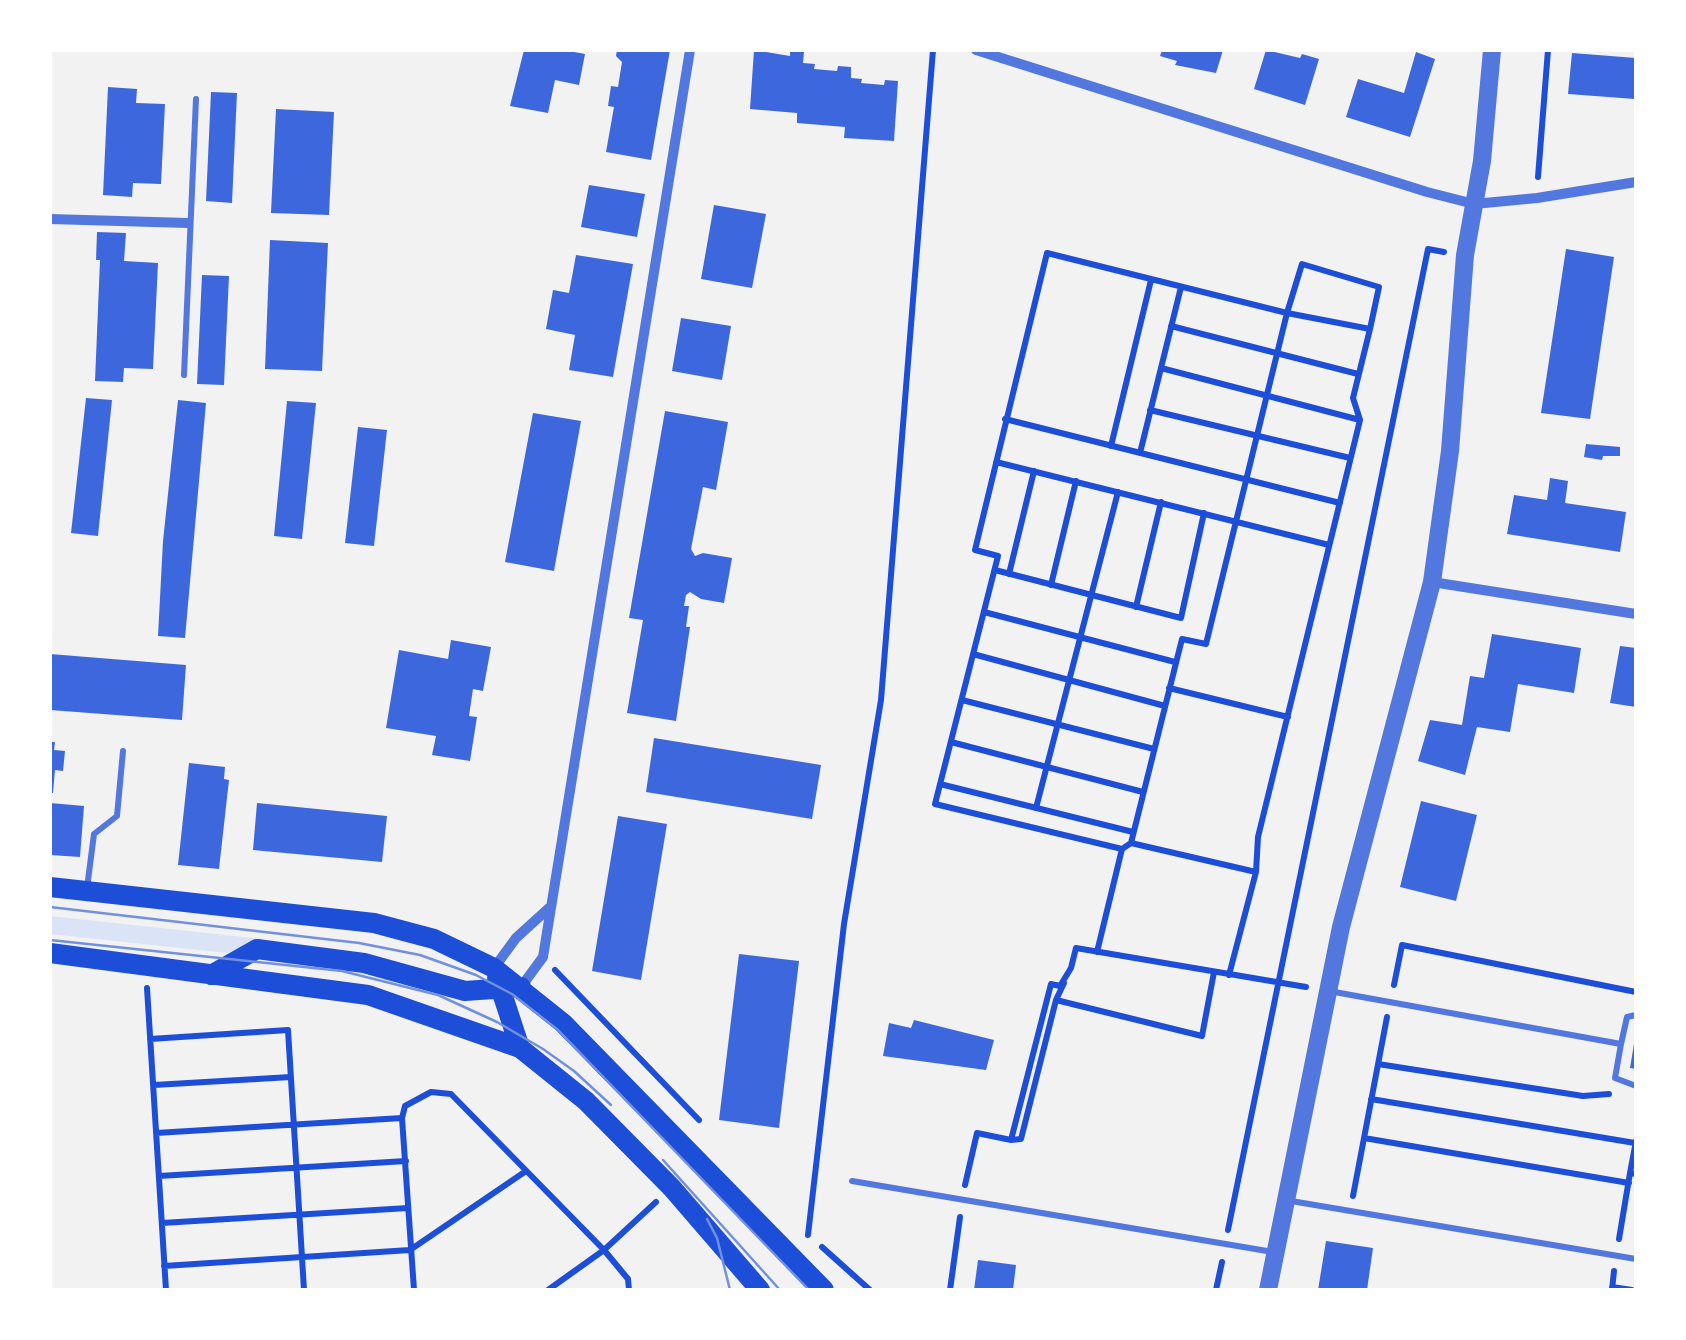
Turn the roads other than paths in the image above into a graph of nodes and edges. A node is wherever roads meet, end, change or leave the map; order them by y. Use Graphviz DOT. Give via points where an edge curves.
graph roads {
  1 [pos="690,50"];
  2 [pos="976,50"];
  3 [pos="1492,50"];
  4 [pos="196,98"];
  5 [pos="1636,182"];
  6 [pos="1474,204"];
  7 [pos="50,218"];
  8 [pos="188,223"];
  9 [pos="184,376"];
  10 [pos="1432,582"];
  11 [pos="1636,614"];
  12 [pos="123,750"];
  13 [pos="50,887"];
  14 [pos="87,891"];
  15 [pos="550,907"];
  16 [pos="50,953"];
  17 [pos="210,974"];
  18 [pos="505,981"];
  19 [pos="1328,991"];
  20 [pos="1636,1015"];
  21 [pos="1621,1044"];
  22 [pos="520,1048"];
  23 [pos="1636,1086"];
  24 [pos="852,1181"];
  25 [pos="1284,1200"];
  26 [pos="1274,1252"];
  27 [pos="1636,1259"];
  28 [pos="816,1287"];
  29 [pos="760,1290"];
  30 [pos="1268,1290"];
  1 -- 15 [label="street"];
  2 -- 6 [label="street"];
  3 -- 6 [label="street"];
  4 -- 8 [label="lane"];
  5 -- 6 [label="street"];
  6 -- 10 [label="street"];
  7 -- 8 [label="street"];
  8 -- 9 [label="lane"];
  10 -- 11 [label="street"];
  10 -- 19 [label="street"];
  12 -- 14 [label="lane" via="117,816 94,834"];
  13 -- 14 [label="main road"];
  14 -- 18 [label="main road" via="374,922 434,938"];
  15 -- 18 [label="street" via="516,938"];
  15 -- 18 [label="street" via="542,957"];
  16 -- 17 [label="main road"];
  17 -- 18 [label="main road" via="257,949 364,963 466,992"];
  17 -- 22 [label="main road" via="368,995"];
  18 -- 22 [label="main road"];
  18 -- 28 [label="main road" via="563,1024"];
  19 -- 21 [label="lane"];
  19 -- 25 [label="street"];
  20 -- 21 [label="lane" via="1626,1017"];
  21 -- 23 [label="lane" via="1616,1078"];
  22 -- 29 [label="main road" via="586,1100"];
  24 -- 26 [label="lane"];
  25 -- 26 [label="street"];
  25 -- 27 [label="lane"];
  26 -- 30 [label="street"];
}
